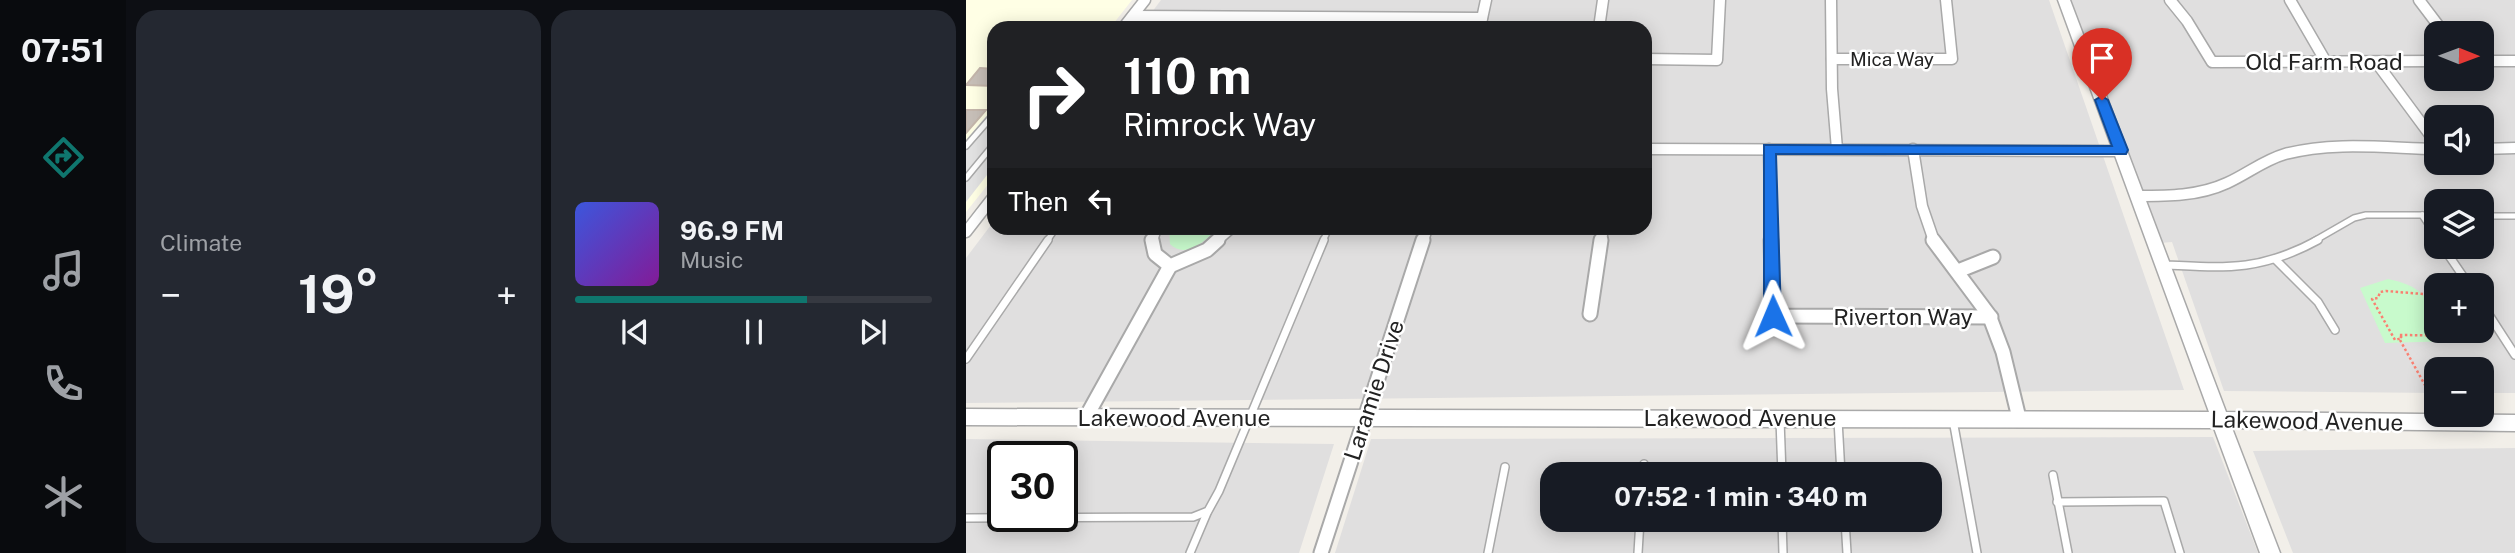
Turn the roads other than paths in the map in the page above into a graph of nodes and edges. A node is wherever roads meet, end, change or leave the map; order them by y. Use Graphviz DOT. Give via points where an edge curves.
graph roads {
  1 [pos="1145,0"];
  2 [pos="1486,0"];
  3 [pos="1603,0"];
  4 [pos="1720,0"];
  5 [pos="1831,0"];
  6 [pos="1946,0"];
  7 [pos="2064,0"];
  8 [pos="2170,0"];
  9 [pos="2290,0"];
  10 [pos="2419,0"];
  11 [pos="1133,16"];
  12 [pos="1129,21"];
  13 [pos="1382,21"];
  14 [pos="1481,21"];
  15 [pos="1600,21"];
  16 [pos="2435,21"];
  17 [pos="1832,59"];
  18 [pos="1952,59"];
  19 [pos="1652,60"];
  20 [pos="2424,61"];
  21 [pos="2494,61"];
  22 [pos="2515,61"];
  23 [pos="2212,62"];
  24 [pos="2326,62"];
  25 [pos="2376,62"];
  26 [pos="987,122"];
  27 [pos="2424,127"];
  28 [pos="966,146"];
  29 [pos="2515,148"];
  30 [pos="1652,149"];
  31 [pos="1769,149"];
  32 [pos="1837,149"];
  33 [pos="1913,149"];
  34 [pos="2424,149"];
  35 [pos="2494,149"];
  36 [pos="2121,150"];
  37 [pos="987,152"];
  38 [pos="966,178"];
  39 [pos="2137,196"];
  40 [pos="987,205"];
  41 [pos="2422,215"];
  42 [pos="2494,216"];
  43 [pos="2515,216"];
  44 [pos="2424,218"];
  45 [pos="966,232"];
  46 [pos="1051,235"];
  47 [pos="1154,235"];
  48 [pos="1223,235"];
  49 [pos="1326,235"];
  50 [pos="1425,235"];
  51 [pos="1602,235"];
  52 [pos="1993,257"];
  53 [pos="2276,260"];
  54 [pos="2163,264"];
  55 [pos="1170,266"];
  56 [pos="1958,271"];
  57 [pos="1590,314"];
  58 [pos="1990,317"];
  59 [pos="2494,323"];
  60 [pos="2335,330"];
  61 [pos="2515,355"];
  62 [pos="966,359"];
  63 [pos="1366,416"];
  64 [pos="966,417"];
  65 [pos="1248,418"];
  66 [pos="1780,418"];
  67 [pos="1838,418"];
  68 [pos="1953,418"];
  69 [pos="2019,418"];
  70 [pos="1084,419"];
  71 [pos="2220,419"];
  72 [pos="2515,423"];
  73 [pos="1782,462"];
  74 [pos="1840,462"];
  75 [pos="1505,467"];
  76 [pos="2053,475"];
  77 [pos="2057,502"];
  78 [pos="1208,511"];
  79 [pos="966,518"];
  80 [pos="1639,532"];
  81 [pos="1782,532"];
  82 [pos="1846,532"];
  83 [pos="1190,553"];
  84 [pos="1321,553"];
  85 [pos="1488,553"];
  86 [pos="1638,553"];
  87 [pos="1783,553"];
  88 [pos="1847,553"];
  89 [pos="1977,553"];
  90 [pos="2068,553"];
  91 [pos="2180,553"];
  92 [pos="2270,553"];
  1 -- 11 [label="street"];
  2 -- 14 [label="street"];
  3 -- 15 [label="street"];
  4 -- 19 [label="street" via="1717,60"];
  5 -- 17 [label="street"];
  6 -- 18 [label="street"];
  7 -- 36 [label="street"];
  8 -- 23 [label="street"];
  9 -- 24 [label="street"];
  10 -- 16 [label="street"];
  11 -- 12 [label="street"];
  11 -- 13 [label="street"];
  17 -- 18 [label="street, Mica Way"];
  17 -- 32 [label="street"];
  20 -- 25 [label="street, Old Farm Road"];
  21 -- 22 [label="street"];
  23 -- 24 [label="street, Old Farm Road"];
  24 -- 25 [label="street, Old Farm Road"];
  25 -- 27 [label="street"];
  26 -- 28 [label="lane"];
  29 -- 35 [label="street"];
  30 -- 31 [label="street"];
  31 -- 32 [label="street"];
  31 -- 58 [label="street, Riverton Way" via="1773,316"];
  32 -- 33 [label="street"];
  33 -- 36 [label="street"];
  33 -- 56 [label="street" via="1926,223 1942,254"];
  34 -- 39 [label="street" via="2301,151 2271,158 2209,190"];
  36 -- 39 [label="street"];
  37 -- 38 [label="lane"];
  39 -- 54 [label="street"];
  40 -- 45 [label="street"];
  41 -- 44 [label="lane"];
  41 -- 53 [label="lane" via="2354,218"];
  42 -- 43 [label="lane"];
  46 -- 62 [label="lane"];
  47 -- 55 [label="street" via="1155,254"];
  48 -- 55 [label="street" via="1207,250"];
  49 -- 65 [label="lane"];
  50 -- 63 [label="street, Laramie Drive"];
  51 -- 57 [label="street"];
  52 -- 56 [label="street"];
  53 -- 54 [label="lane" via="2227,266"];
  53 -- 60 [label="lane" via="2318,302"];
  54 -- 71 [label="street"];
  55 -- 70 [label="street"];
  56 -- 58 [label="street"];
  58 -- 69 [label="street"];
  59 -- 61 [label="lane"];
  63 -- 65 [label="street, Lakewood Avenue"];
  63 -- 66 [label="street, Lakewood Avenue"];
  63 -- 84 [label="street, Laramie Drive"];
  64 -- 70 [label="street, Lakewood Avenue"];
  65 -- 70 [label="street, Lakewood Avenue"];
  65 -- 78 [label="lane"];
  66 -- 67 [label="street, Lakewood Avenue"];
  66 -- 73 [label="lane"];
  67 -- 68 [label="street, Lakewood Avenue"];
  67 -- 74 [label="lane"];
  68 -- 69 [label="street, Lakewood Avenue"];
  68 -- 89 [label="lane"];
  69 -- 71 [label="street, Lakewood Avenue"];
  71 -- 72 [label="street, Lakewood Avenue"];
  71 -- 92 [label="street"];
  75 -- 85 [label="lane"];
  76 -- 77 [label="lane"];
  77 -- 90 [label="lane"];
  77 -- 91 [label="lane" via="2164,500"];
  78 -- 79 [label="lane" via="1193,517"];
  78 -- 83 [label="lane"];
  80 -- 86 [label="lane"];
  81 -- 87 [label="lane"];
  82 -- 88 [label="lane"];
}
